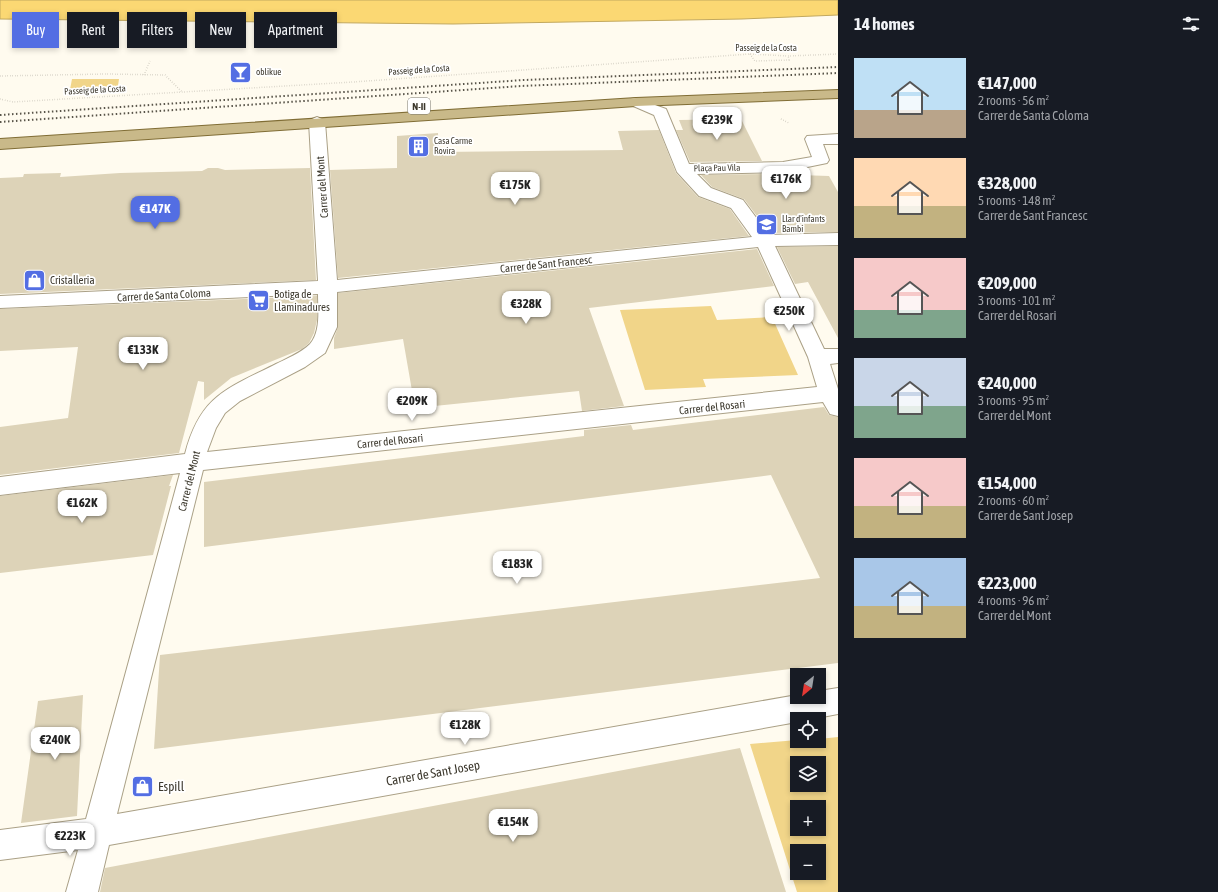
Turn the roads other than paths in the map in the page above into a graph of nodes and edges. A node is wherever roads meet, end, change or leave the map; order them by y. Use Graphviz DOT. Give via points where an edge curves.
graph roads {
  1 [pos="838,85"];
  2 [pos="838,94"];
  3 [pos="636,102"];
  4 [pos="317,122"];
  5 [pos="0,133"];
  6 [pos="838,139"];
  7 [pos="0,144"];
  8 [pos="683,169"];
  9 [pos="838,239"];
  10 [pos="764,242"];
  11 [pos="328,287"];
  12 [pos="0,302"];
  13 [pos="838,356"];
  14 [pos="818,357"];
  15 [pos="833,401"];
  16 [pos="194,462"];
  17 [pos="0,486"];
  18 [pos="838,700"];
  19 [pos="98,832"];
  20 [pos="0,845"];
  21 [pos="82,892"];
  1 -- 5 [label="main road, N-II" via="653,92"];
  2 -- 3 [label="main road, N-II"];
  3 -- 4 [label="main road, N-II"];
  3 -- 8 [label="street" via="661,112"];
  4 -- 7 [label="main road, N-II"];
  4 -- 11 [label="street, Carrer del Mont"];
  6 -- 8 [label="street, Plaça Pau Vila" via="813,139 821,160 783,167"];
  8 -- 10 [label="street" via="705,192 737,204"];
  9 -- 10 [label="street, Carrer de Sant Francesc"];
  10 -- 11 [label="street, Carrer de Sant Francesc"];
  10 -- 14 [label="street"];
  11 -- 12 [label="street, Carrer de Santa Coloma"];
  11 -- 16 [label="street, Carrer del Mont" via="327,327 318,348 298,362 233,395 218,407 206,425"];
  13 -- 14 [label="street"];
  14 -- 15 [label="street"];
  15 -- 16 [label="street, Carrer del Rosari"];
  16 -- 17 [label="street, Carrer del Rosari"];
  16 -- 19 [label="street, Carrer del Mont"];
  18 -- 19 [label="street, Carrer de Sant Josep"];
  19 -- 20 [label="street, Carrer de Sant Josep"];
  19 -- 21 [label="street, Carrer del Mont"];
}
